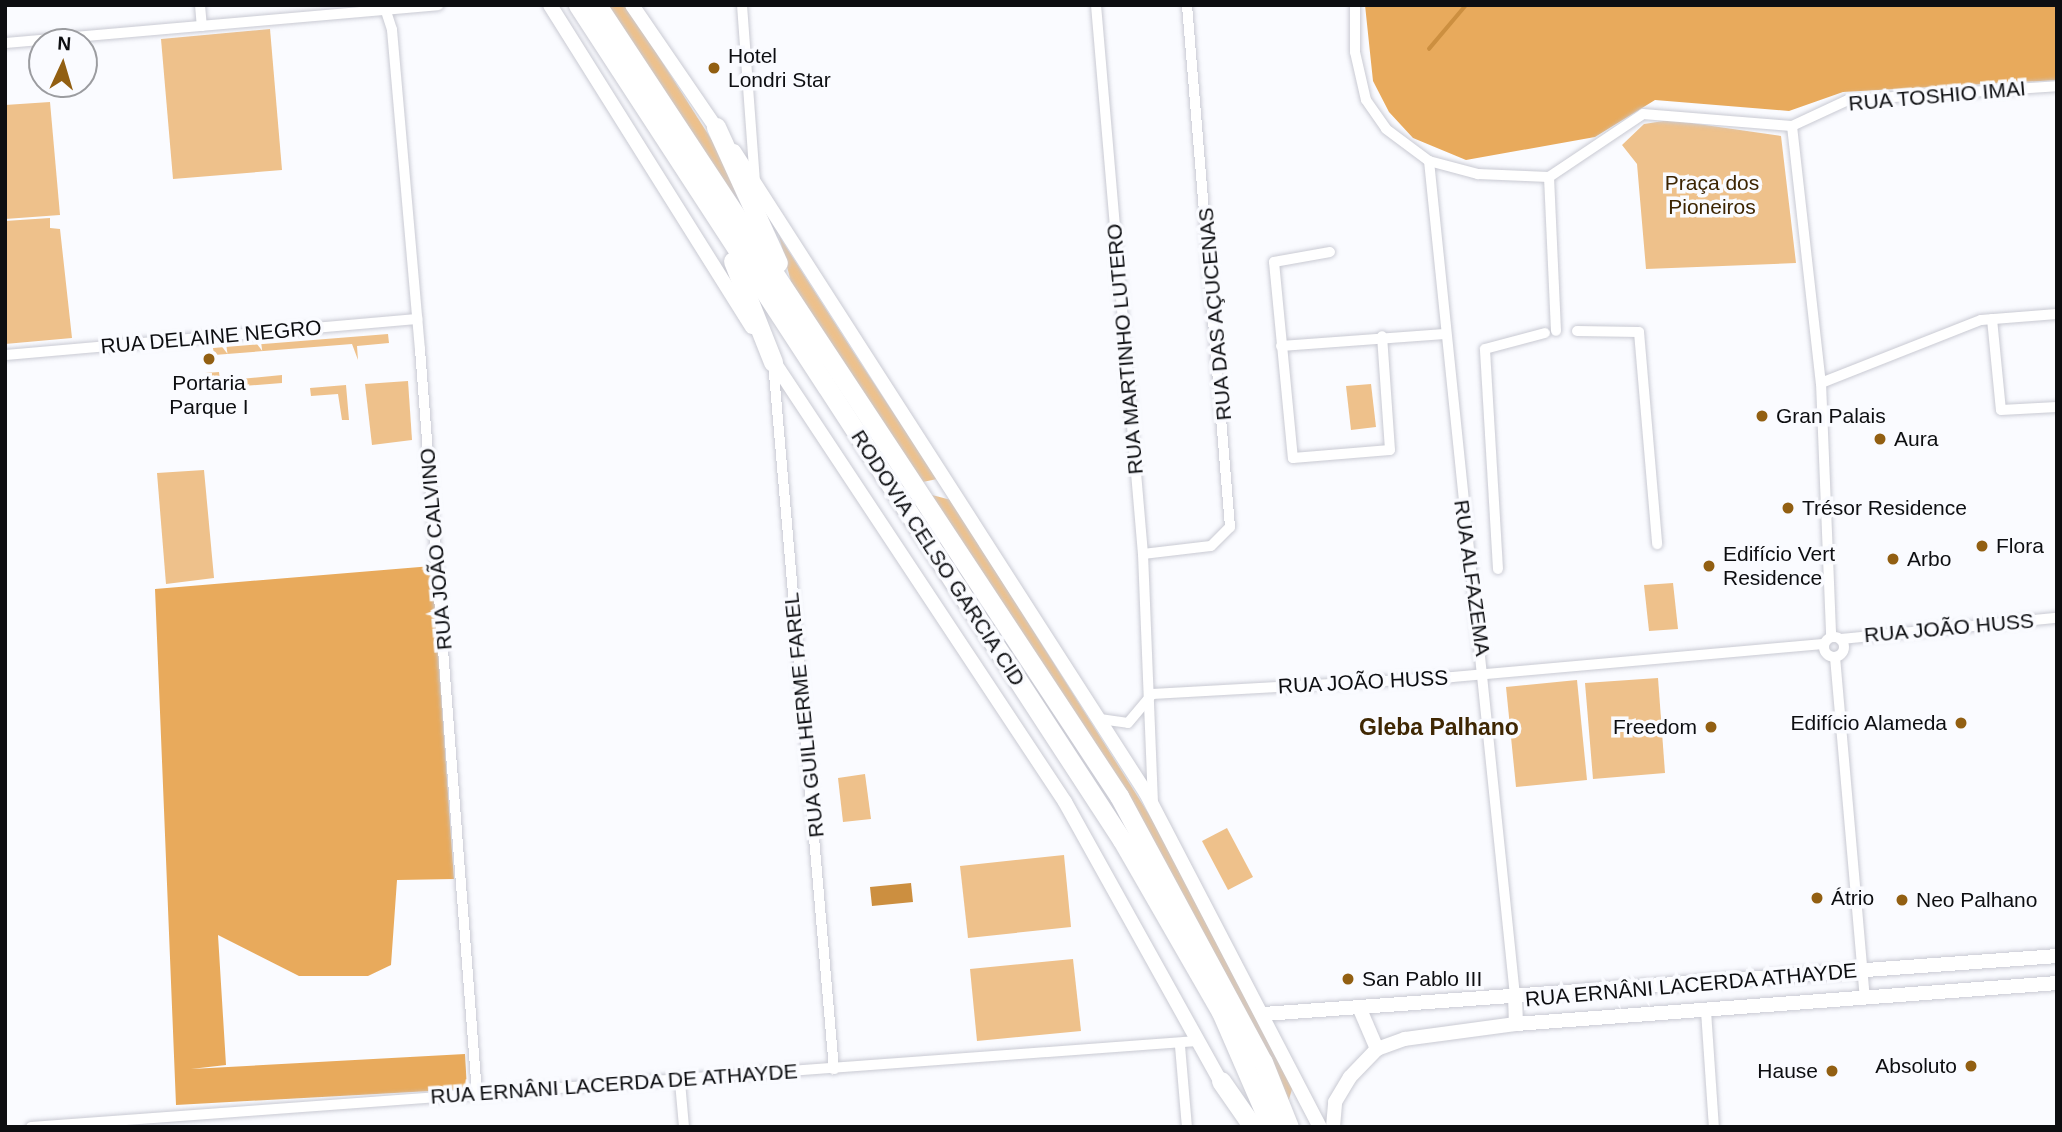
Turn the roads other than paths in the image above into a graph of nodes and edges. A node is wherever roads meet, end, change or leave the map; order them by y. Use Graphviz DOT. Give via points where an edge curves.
graph roads {
  1 [pos="200,5"];
  2 [pos="438,5"];
  3 [pos="550,5"];
  4 [pos="578,5"];
  5 [pos="597,5"];
  6 [pos="632,5"];
  7 [pos="742,5"];
  8 [pos="1096,5"];
  9 [pos="1187,5"];
  10 [pos="1355,5"];
  11 [pos="386,9"];
  12 [pos="202,26"];
  13 [pos="5,43"];
  14 [pos="2057,86"];
  15 [pos="1791,126"];
  16 [pos="716,127"];
  17 [pos="1429,161"];
  18 [pos="1549,177"];
  19 [pos="755,180"];
  20 [pos="717,220"];
  21 [pos="1330,252"];
  22 [pos="793,303"];
  23 [pos="2057,314"];
  24 [pos="417,319"];
  25 [pos="1987,319"];
  26 [pos="1550,332"];
  27 [pos="1445,334"];
  28 [pos="1382,335"];
  29 [pos="1281,346"];
  30 [pos="5,355"];
  31 [pos="773,362"];
  32 [pos="1821,383"];
  33 [pos="2057,407"];
  34 [pos="1657,544"];
  35 [pos="1143,554"];
  36 [pos="1498,569"];
  37 [pos="2057,618"];
  38 [pos="1832,640"];
  39 [pos="1835,657"];
  40 [pos="1485,673"];
  41 [pos="1152,694"];
  42 [pos="1100,719"];
  43 [pos="1153,805"];
  44 [pos="2057,957"];
  45 [pos="1863,971"];
  46 [pos="2057,983"];
  47 [pos="1514,996"];
  48 [pos="1866,998"];
  49 [pos="1359,1007"];
  50 [pos="1706,1011"];
  51 [pos="1264,1014"];
  52 [pos="1516,1024"];
  53 [pos="1197,1041"];
  54 [pos="1180,1045"];
  55 [pos="1377,1049"];
  56 [pos="834,1069"];
  57 [pos="1221,1081"];
  58 [pos="680,1082"];
  59 [pos="477,1094"];
  60 [pos="31,1127"];
  61 [pos="684,1127"];
  62 [pos="1187,1127"];
  63 [pos="1240,1127"];
  64 [pos="1253,1127"];
  65 [pos="1271,1127"];
  66 [pos="1289,1127"];
  67 [pos="1320,1127"];
  68 [pos="1333,1127"];
  69 [pos="1714,1127"];
  1 -- 12 [label="street"];
  2 -- 11 [label="street"];
  3 -- 31 [label="street, RODOVIA CELSO GARCIA CID"];
  4 -- 20 [label="highway, RODOVIA CELSO GARCIA CID"];
  5 -- 22 [label="highway, RODOVIA CELSO GARCIA CID"];
  6 -- 16 [label="street"];
  7 -- 19 [label="street"];
  8 -- 35 [label="street, RUA MARTINHO LUTERO"];
  9 -- 35 [label="street, RUA DAS AÇUCENAS" via="1230,527 1211,546"];
  10 -- 17 [label="street" via="1355,52 1366,100 1386,130"];
  11 -- 12 [label="street"];
  11 -- 24 [label="street, RUA JOÃO CALVINO"];
  12 -- 13 [label="street"];
  14 -- 15 [label="street, RUA TOSHIO IMAI" via="1848,100"];
  15 -- 18 [label="street, RUA TOSHIO IMAI" via="1643,114"];
  15 -- 32 [label="street"];
  16 -- 19 [label="street"];
  16 -- 22 [label="highway"];
  17 -- 18 [label="street" via="1478,174"];
  17 -- 27 [label="street, RUA ALFAZEMA"];
  18 -- 26 [label="street"];
  19 -- 42 [label="street"];
  20 -- 31 [label="highway"];
  20 -- 65 [label="highway, RODOVIA CELSO GARCIA CID" via="1122,840 1221,1012"];
  21 -- 29 [label="street" via="1274,262"];
  22 -- 66 [label="highway, RODOVIA CELSO GARCIA CID" via="1119,796 1263,1062"];
  23 -- 25 [label="street"];
  24 -- 30 [label="street, RUA DELAINE NEGRO"];
  24 -- 59 [label="street, RUA JOÃO CALVINO"];
  25 -- 32 [label="street"];
  25 -- 33 [label="street" via="2001,410"];
  26 -- 34 [label="street" via="1639,332"];
  26 -- 36 [label="street" via="1485,349"];
  27 -- 28 [label="street"];
  27 -- 40 [label="street, RUA ALFAZEMA"];
  28 -- 29 [label="street"];
  28 -- 29 [label="street" via="1391,444 1377,453 1292,457"];
  31 -- 53 [label="street, RODOVIA CELSO GARCIA CID" via="1065,802"];
  31 -- 56 [label="street, RUA GUILHERME FAREL"];
  32 -- 38 [label="street"];
  35 -- 41 [label="street, RUA MARTINHO LUTERO"];
  37 -- 38 [label="street, RUA JOÃO HUSS"];
  38 -- 39 [label="street"];
  38 -- 39 [label="street" via="1844,652"];
  38 -- 40 [label="street, RUA JOÃO HUSS"];
  39 -- 45 [label="street"];
  40 -- 41 [label="street, RUA JOÃO HUSS"];
  40 -- 47 [label="street, RUA ALFAZEMA"];
  41 -- 42 [label="street" via="1128,723"];
  41 -- 43 [label="street"];
  42 -- 43 [label="street"];
  43 -- 51 [label="street"];
  44 -- 45 [label="street, RUA ERNÂNI LACERDA ATHAYDE"];
  45 -- 47 [label="street, RUA ERNÂNI LACERDA ATHAYDE"];
  45 -- 48 [label="street"];
  46 -- 48 [label="street, RUA ERNÂNI LACERDA ATHAYDE"];
  47 -- 49 [label="street"];
  47 -- 52 [label="street, RUA ERNÂNI LACERDA ATHAYDE"];
  48 -- 50 [label="street, RUA ERNÂNI LACERDA ATHAYDE"];
  49 -- 51 [label="street"];
  49 -- 55 [label="street"];
  50 -- 52 [label="street, RUA ERNÂNI LACERDA ATHAYDE"];
  50 -- 69 [label="street"];
  51 -- 67 [label="street"];
  52 -- 55 [label="street" via="1405,1039"];
  53 -- 54 [label="street, RUA ERNÂNI LACERDA DE ATHAYDE"];
  53 -- 57 [label="street, RODOVIA CELSO GARCIA CID"];
  54 -- 56 [label="street, RUA ERNÂNI LACERDA DE ATHAYDE"];
  54 -- 62 [label="street"];
  55 -- 68 [label="street" via="1335,1102"];
  56 -- 58 [label="street, RUA ERNÂNI LACERDA DE ATHAYDE"];
  57 -- 63 [label="street, RODOVIA CELSO GARCIA CID"];
  57 -- 64 [label="highway"];
  58 -- 59 [label="street, RUA ERNÂNI LACERDA DE ATHAYDE"];
  58 -- 61 [label="street"];
  59 -- 60 [label="street, RUA ERNÂNI LACERDA DE ATHAYDE"];
}
